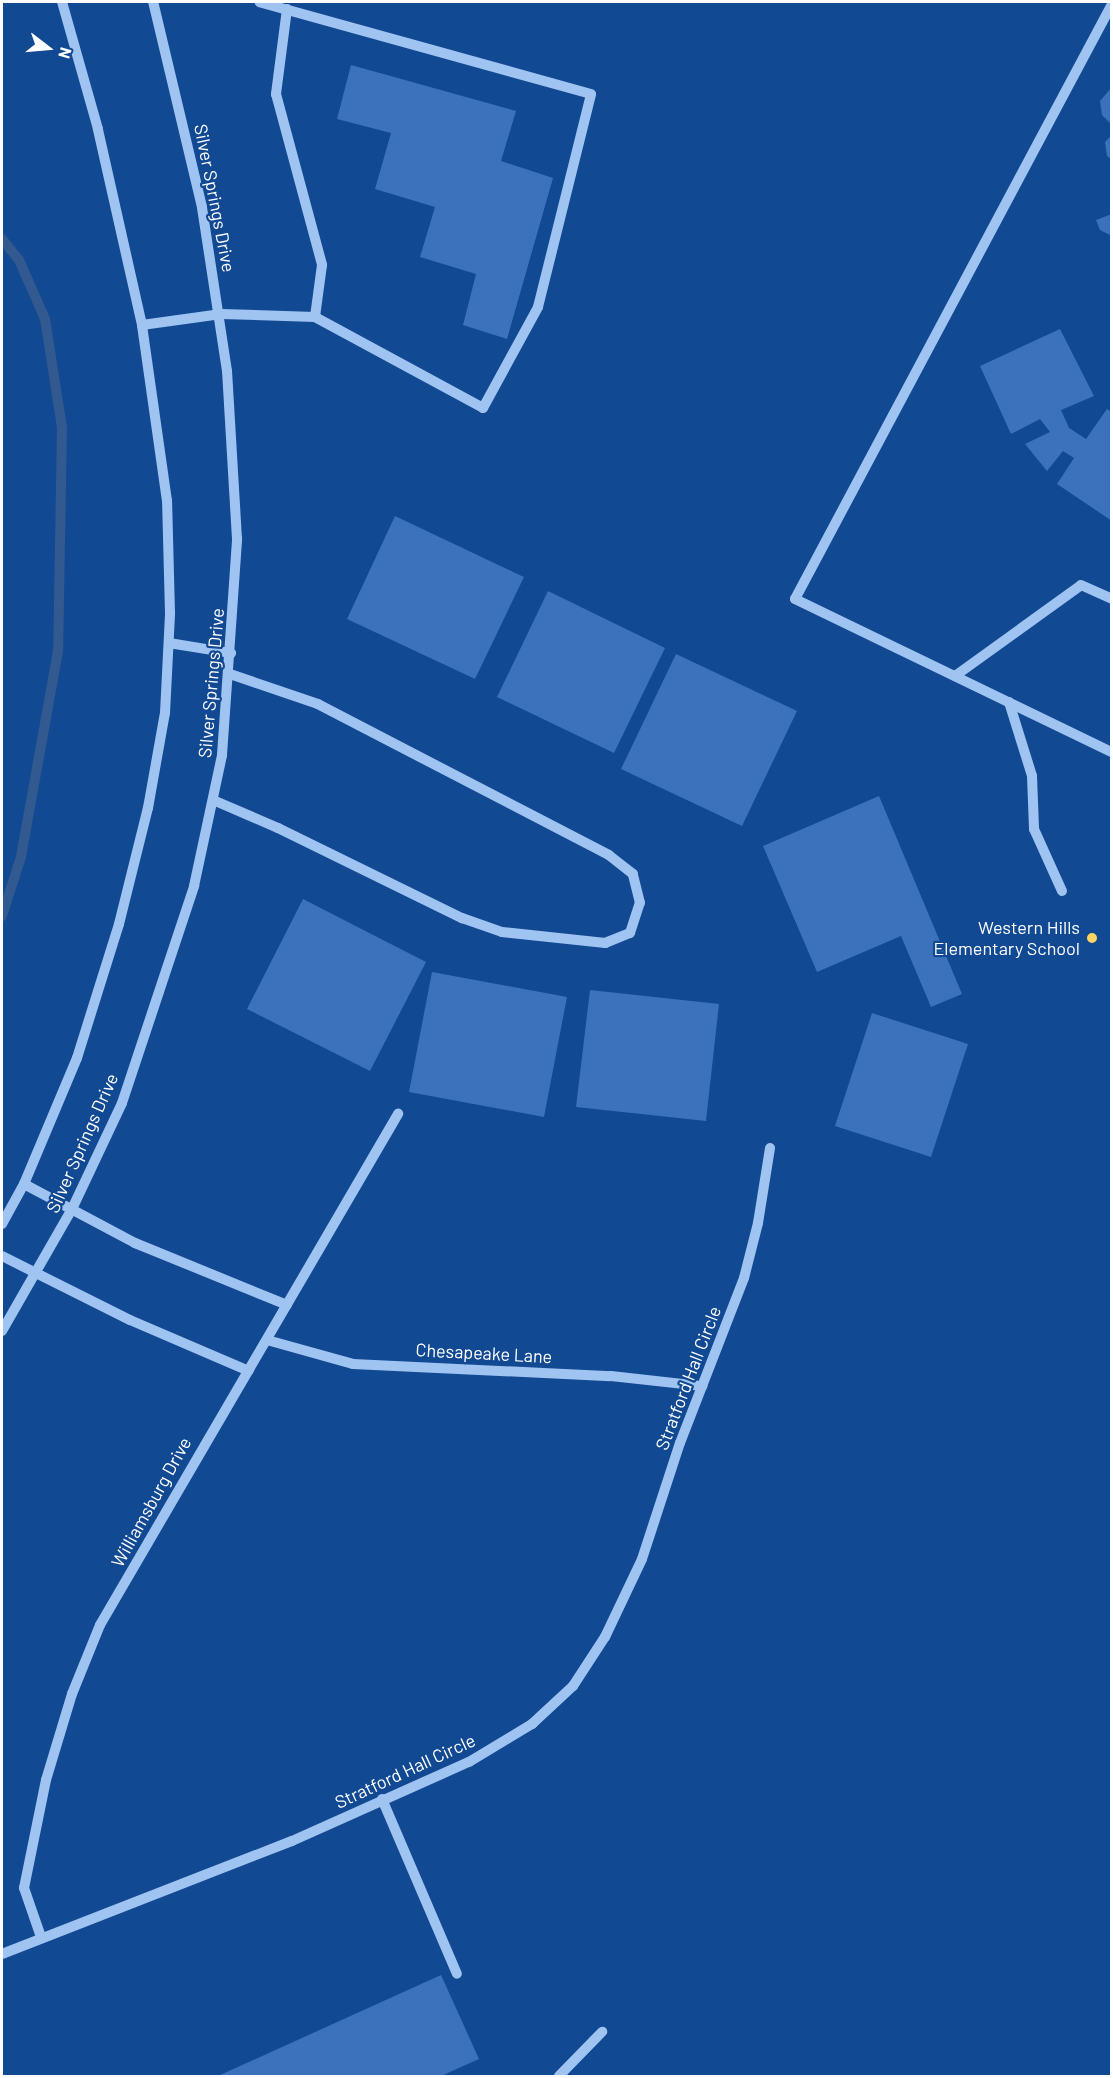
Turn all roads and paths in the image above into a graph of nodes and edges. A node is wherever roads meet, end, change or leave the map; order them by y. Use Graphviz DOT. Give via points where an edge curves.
graph roads {
  1 [pos="62,2"];
  2 [pos="153,2"];
  3 [pos="260,2"];
  4 [pos="1112,4"];
  5 [pos="286,9"];
  6 [pos="221,314"];
  7 [pos="315,317"];
  8 [pos="142,325"];
  9 [pos="1112,599"];
  10 [pos="169,643"];
  11 [pos="231,653"];
  12 [pos="230,674"];
  13 [pos="956,676"];
  14 [pos="1009,702"];
  15 [pos="1112,752"];
  16 [pos="213,800"];
  17 [pos="1062,891"];
  18 [pos="398,1114"];
  19 [pos="770,1148"];
  20 [pos="24,1184"];
  21 [pos="72,1209"];
  22 [pos="2,1224"];
  23 [pos="2,1256"];
  24 [pos="35,1274"];
  25 [pos="287,1305"];
  26 [pos="2,1331"];
  27 [pos="267,1340"];
  28 [pos="249,1371"];
  29 [pos="702,1386"];
  30 [pos="382,1800"];
  31 [pos="42,1937"];
  32 [pos="2,1954"];
  33 [pos="457,1974"];
  34 [pos="602,2032"];
  35 [pos="559,2076"];
  1 -- 8 [label="street, Silver Springs Drive" via="98,129"];
  2 -- 6 [label="street, Silver Springs Drive" via="202,207"];
  3 -- 5 [label="street"];
  4 -- 13 [label="street" via="795,599"];
  5 -- 7 [label="street" via="276,94 322,266"];
  5 -- 7 [label="street" via="591,94 538,307 483,408"];
  6 -- 7 [label="street"];
  6 -- 8 [label="street"];
  6 -- 11 [label="street, Silver Springs Drive" via="237,539"];
  8 -- 10 [label="street, Silver Springs Drive" via="167,501"];
  9 -- 13 [label="street" via="1081,585"];
  10 -- 11 [label="street"];
  10 -- 20 [label="street, Silver Springs Drive" via="165,713 148,808 119,924 76,1058"];
  11 -- 12 [label="street, Silver Springs Drive"];
  12 -- 16 [label="street, Silver Springs Drive"];
  12 -- 16 [label="street" via="318,704 609,855 633,874 640,903 630,933 605,943 502,932 462,918"];
  13 -- 14 [label="street"];
  14 -- 15 [label="street"];
  14 -- 17 [label="street" via="1032,776 1034,829"];
  16 -- 21 [label="street, Silver Springs Drive" via="194,886 122,1103"];
  18 -- 25 [label="street, Williamsburg Drive"];
  19 -- 29 [label="street, Stratford Hall Circle" via="744,1278"];
  20 -- 21 [label="street"];
  20 -- 22 [label="street, Silver Springs Drive"];
  21 -- 24 [label="street, Silver Springs Drive"];
  21 -- 25 [label="street" via="135,1243"];
  23 -- 24 [label="street"];
  24 -- 26 [label="street, Silver Springs Drive"];
  24 -- 28 [label="street"];
  25 -- 27 [label="street, Williamsburg Drive"];
  27 -- 28 [label="street, Williamsburg Drive"];
  27 -- 29 [label="street, Chesapeake Lane" via="353,1364 611,1376"];
  28 -- 31 [label="street, Williamsburg Drive" via="212,1426 99,1626 72,1694 46,1780 24,1888"];
  29 -- 30 [label="street, Stratford Hall Circle" via="642,1559 605,1637 573,1686 531,1724 469,1762"];
  30 -- 31 [label="street, Stratford Hall Circle" via="292,1841"];
  30 -- 33 [label="street"];
  31 -- 32 [label="street, Stratford Hall Circle"];
  34 -- 35 [label="street"];
}
